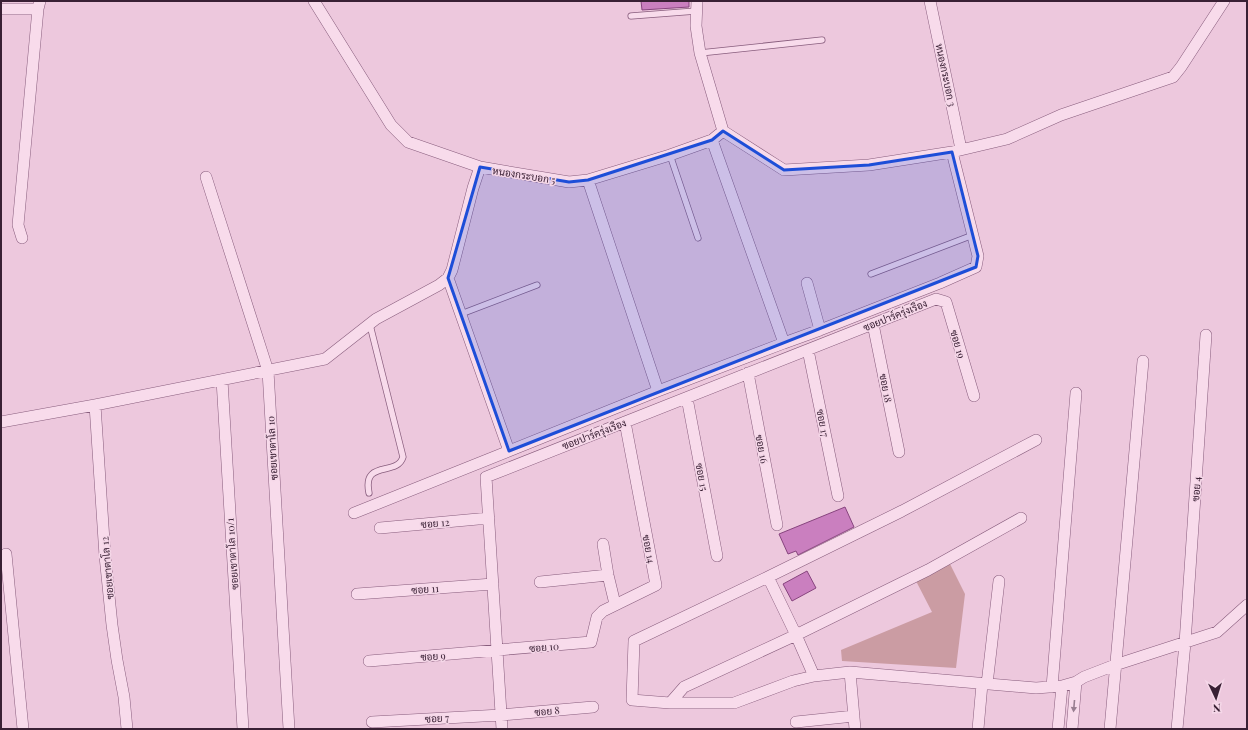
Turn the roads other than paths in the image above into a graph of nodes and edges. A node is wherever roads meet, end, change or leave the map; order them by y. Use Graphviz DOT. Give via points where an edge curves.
graph roads {
  1 [pos="314,1"];
  2 [pos="930,1"];
  3 [pos="1224,1"];
  4 [pos="39,5"];
  5 [pos="696,6"];
  6 [pos="1,9"];
  7 [pos="630,16"];
  8 [pos="822,40"];
  9 [pos="700,53"];
  10 [pos="723,131"];
  11 [pos="712,140"];
  12 [pos="956,151"];
  13 [pos="670,155"];
  14 [pos="480,168"];
  15 [pos="206,176"];
  16 [pos="588,180"];
  17 [pos="972,235"];
  18 [pos="22,238"];
  19 [pos="698,238"];
  20 [pos="871,274"];
  21 [pos="448,278"];
  22 [pos="807,282"];
  23 [pos="537,285"];
  24 [pos="936,299"];
  25 [pos="461,314"];
  26 [pos="873,324"];
  27 [pos="370,325"];
  28 [pos="820,330"];
  29 [pos="1206,335"];
  30 [pos="784,344"];
  31 [pos="808,350"];
  32 [pos="1143,361"];
  33 [pos="268,371"];
  34 [pos="748,373"];
  35 [pos="222,380"];
  36 [pos="658,391"];
  37 [pos="1076,393"];
  38 [pos="974,396"];
  39 [pos="687,398"];
  40 [pos="95,405"];
  41 [pos="1,422"];
  42 [pos="625,422"];
  43 [pos="1036,440"];
  44 [pos="509,451"];
  45 [pos="899,452"];
  46 [pos="369,493"];
  47 [pos="838,496"];
  48 [pos="354,513"];
  49 [pos="489,518"];
  50 [pos="1021,518"];
  51 [pos="777,525"];
  52 [pos="380,528"];
  53 [pos="603,544"];
  54 [pos="6,554"];
  55 [pos="717,556"];
  56 [pos="608,575"];
  57 [pos="768,577"];
  58 [pos="540,582"];
  59 [pos="998,582"];
  60 [pos="493,584"];
  61 [pos="357,594"];
  62 [pos="615,604"];
  63 [pos="1247,605"];
  64 [pos="796,635"];
  65 [pos="591,642"];
  66 [pos="1185,643"];
  67 [pos="497,651"];
  68 [pos="369,661"];
  69 [pos="1116,665"];
  70 [pos="850,672"];
  71 [pos="814,676"];
  72 [pos="1076,682"];
  73 [pos="985,684"];
  74 [pos="1057,687"];
  75 [pos="670,703"];
  76 [pos="593,707"];
  77 [pos="501,714"];
  78 [pos="854,716"];
  79 [pos="372,722"];
  80 [pos="796,722"];
  81 [pos="23,729"];
  82 [pos="127,729"];
  83 [pos="243,729"];
  84 [pos="290,729"];
  85 [pos="502,729"];
  86 [pos="855,729"];
  87 [pos="978,729"];
  88 [pos="1058,729"];
  89 [pos="1072,729"];
  90 [pos="1110,729"];
  91 [pos="1177,729"];
  1 -- 14 [label="street" via="399,134 408,142"];
  2 -- 12 [label="street, หนองกระบอก 3"];
  3 -- 12 [label="street" via="1173,77 1061,115 1007,139"];
  4 -- 6 [label="street"];
  4 -- 18 [label="street" via="18,225"];
  5 -- 7 [label="lane"];
  5 -- 9 [label="street"];
  8 -- 9 [label="lane"];
  9 -- 10 [label="street"];
  10 -- 11 [label="street, หนองกระบอก 5"];
  10 -- 12 [label="street" via="784,170 868,165"];
  11 -- 13 [label="street, หนองกระบอก 5"];
  11 -- 30 [label="street"];
  12 -- 17 [label="street, หนองกระบอก 3"];
  13 -- 16 [label="street, หนองกระบอก 5"];
  13 -- 19 [label="lane"];
  14 -- 16 [label="street, หนองกระบอก 5" via="570,182"];
  14 -- 21 [label="street, หนองกระบอก 5"];
  15 -- 33 [label="street, ซอยเขาตาโล 10"];
  16 -- 36 [label="street"];
  17 -- 20 [label="lane"];
  17 -- 28 [label="street, หนองกระบอก 3" via="978,256 976,267"];
  21 -- 25 [label="street"];
  21 -- 27 [label="street" via="440,285 376,319"];
  22 -- 28 [label="street"];
  23 -- 25 [label="lane"];
  24 -- 26 [label="street, ซอยปาร์ครุ่งเรือง"];
  24 -- 38 [label="street, ซอย 19" via="946,302"];
  25 -- 44 [label="street"];
  26 -- 31 [label="street, ซอยปาร์ครุ่งเรือง"];
  26 -- 45 [label="street, ซอย 18"];
  27 -- 33 [label="street" via="325,359"];
  27 -- 46 [label="lane" via="403,456 402,461 372,473 369,477"];
  28 -- 30 [label="street"];
  29 -- 66 [label="street, ซอย 4"];
  30 -- 36 [label="street"];
  31 -- 34 [label="street, ซอยปาร์ครุ่งเรือง"];
  31 -- 47 [label="street, ซอย 17"];
  32 -- 69 [label="street"];
  33 -- 35 [label="street"];
  33 -- 84 [label="street, ซอยเขาตาโล 10"];
  34 -- 39 [label="street, ซอยปาร์ครุ่งเรือง"];
  34 -- 51 [label="street, ซอย 16"];
  35 -- 40 [label="street"];
  35 -- 83 [label="street, ซอยเขาตาโล 10/1"];
  36 -- 44 [label="street"];
  37 -- 74 [label="street"];
  39 -- 42 [label="street, ซอยปาร์ครุ่งเรือง"];
  39 -- 55 [label="street, ซอย 15"];
  40 -- 41 [label="street"];
  40 -- 82 [label="street, ซอยเขาตาโล 12" via="105,556"];
  42 -- 49 [label="street, ซอยปาร์ครุ่งเรือง" via="486,477"];
  42 -- 62 [label="street, ซอย 14" via="656,585"];
  43 -- 57 [label="street" via="902,511"];
  44 -- 48 [label="street"];
  49 -- 52 [label="street, ซอย 12"];
  49 -- 60 [label="street, ซอยปาร์ครุ่งเรือง"];
  50 -- 64 [label="street" via="928,570"];
  53 -- 56 [label="street"];
  54 -- 81 [label="street"];
  56 -- 58 [label="street"];
  56 -- 62 [label="street"];
  57 -- 64 [label="street"];
  57 -- 75 [label="street" via="634,641 632,700"];
  59 -- 73 [label="street"];
  60 -- 61 [label="street, ซอย 11"];
  60 -- 67 [label="street, ซอยปาร์ครุ่งเรือง"];
  62 -- 65 [label="street, ซอย 14" via="597,617"];
  63 -- 66 [label="street" via="1217,632"];
  64 -- 71 [label="street"];
  64 -- 75 [label="street" via="684,687"];
  65 -- 67 [label="street, ซอย 10"];
  66 -- 69 [label="street"];
  66 -- 91 [label="street, ซอย 4"];
  67 -- 68 [label="street, ซอย 9"];
  67 -- 77 [label="street, ซอยปาร์ครุ่งเรือง"];
  69 -- 72 [label="street"];
  69 -- 90 [label="street"];
  70 -- 71 [label="street"];
  70 -- 73 [label="street"];
  70 -- 78 [label="street"];
  71 -- 75 [label="street" via="734,703"];
  72 -- 74 [label="street"];
  72 -- 89 [label="street, one-way"];
  73 -- 74 [label="street"];
  73 -- 87 [label="street"];
  74 -- 88 [label="street"];
  76 -- 77 [label="street, ซอย 8"];
  77 -- 79 [label="street, ซอย 7"];
  77 -- 85 [label="street, ซอยปาร์ครุ่งเรือง"];
  78 -- 80 [label="street"];
  78 -- 86 [label="street"];
}
